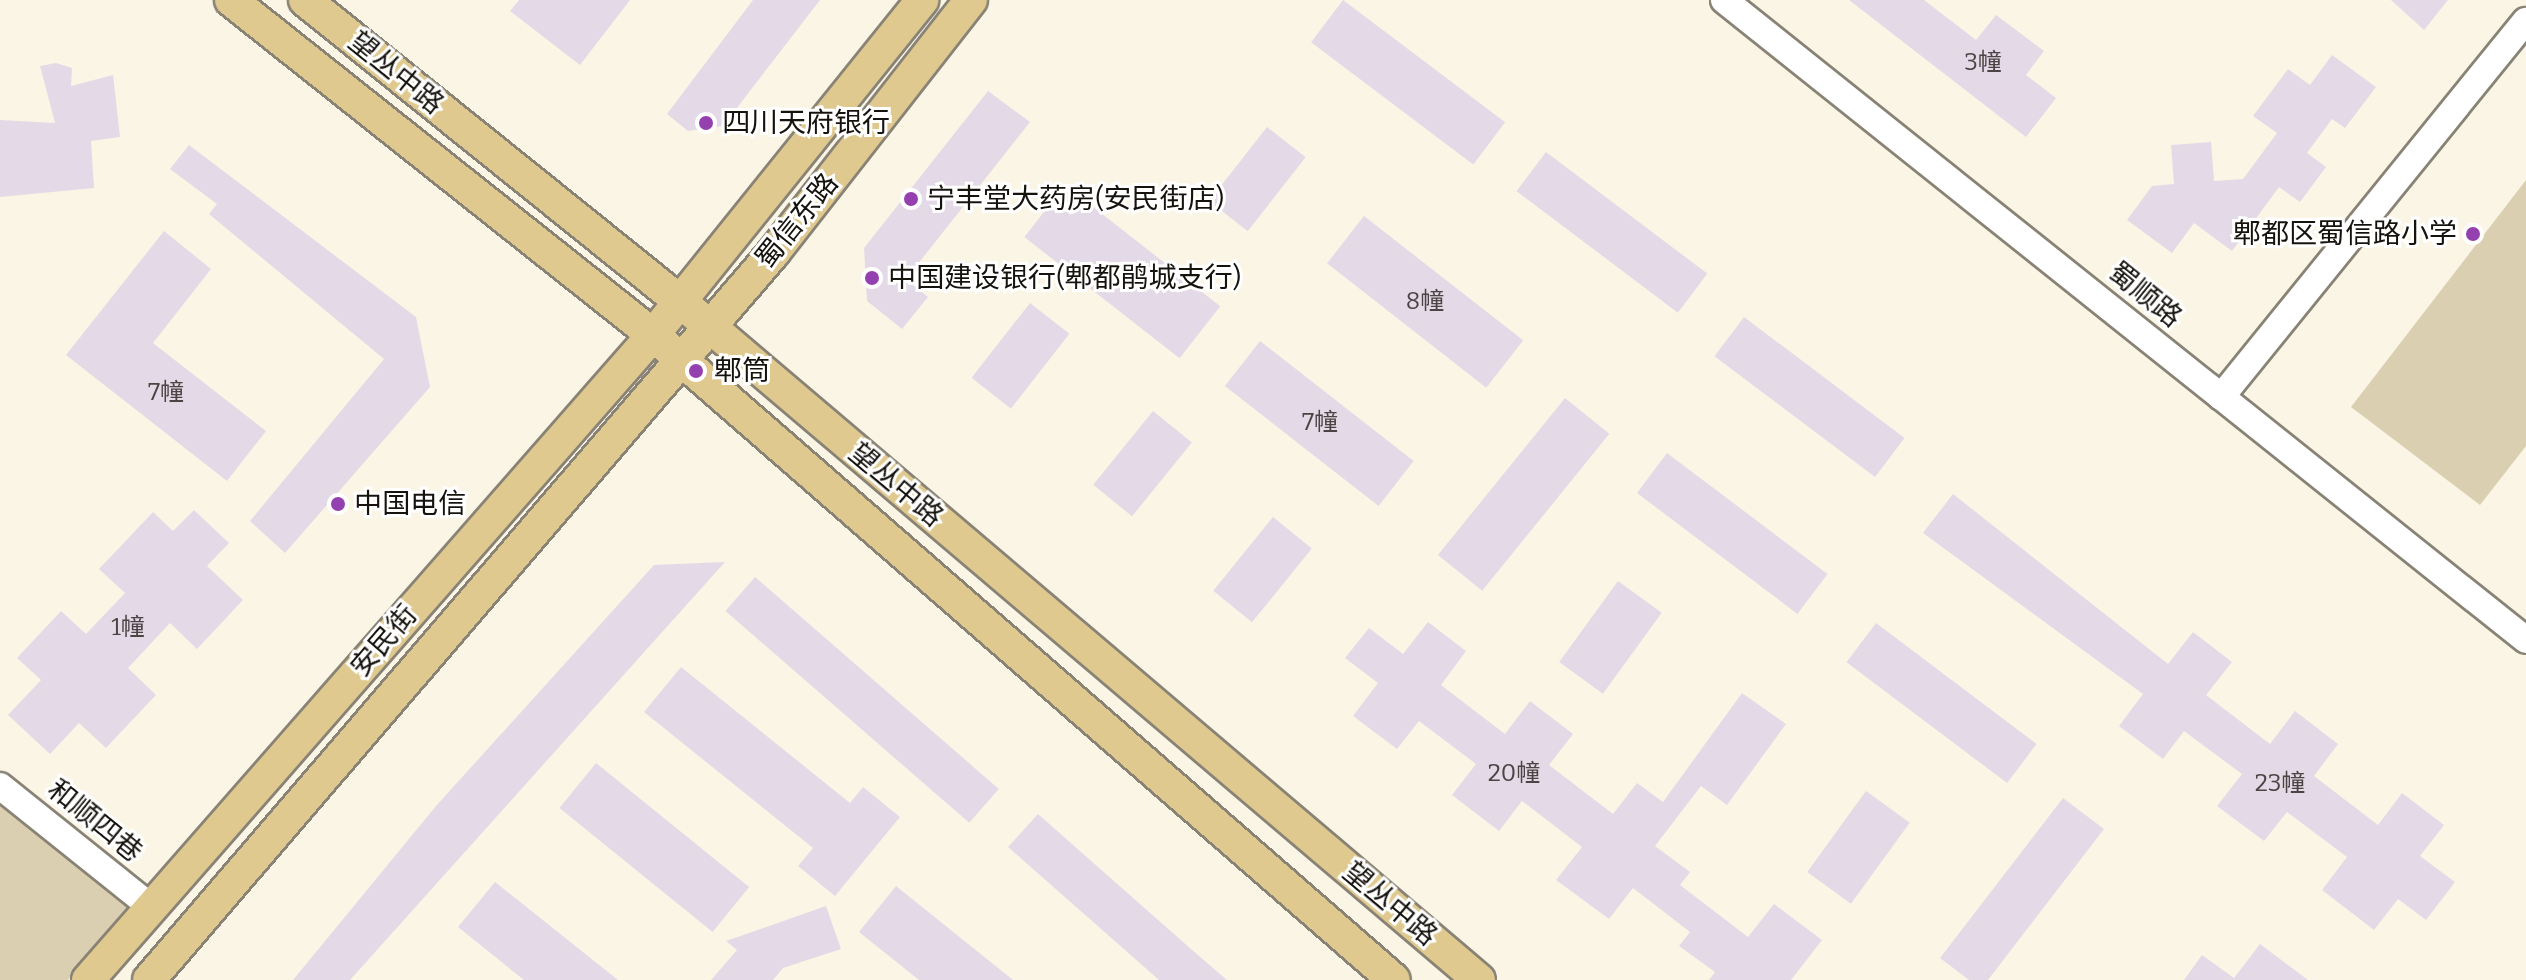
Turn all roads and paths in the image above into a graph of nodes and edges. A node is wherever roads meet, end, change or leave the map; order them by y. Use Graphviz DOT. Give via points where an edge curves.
graph roads {
  1 [pos="231,0"];
  2 [pos="305,0"];
  3 [pos="922,0"];
  4 [pos="971,0"];
  5 [pos="1724,0"];
  6 [pos="2526,21"];
  7 [pos="681,302"];
  8 [pos="710,327"];
  9 [pos="653,335"];
  10 [pos="682,360"];
  11 [pos="2221,397"];
  12 [pos="2526,640"];
  13 [pos="0,786"];
  14 [pos="150,906"];
  15 [pos="88,980"];
  16 [pos="149,980"];
  17 [pos="1394,980"];
  18 [pos="1479,980"];
  1 -- 9 [label="main road, 望丛中路"];
  2 -- 7 [label="main road, 望丛中路"];
  3 -- 7 [label="main road, 蜀信东路"];
  4 -- 8 [label="main road, 蜀信东路"];
  5 -- 11 [label="street, 蜀顺路"];
  6 -- 11 [label="street"];
  7 -- 8 [label="main road, 望丛中路"];
  7 -- 9 [label="main road, 安民街"];
  8 -- 10 [label="main road, 安民街"];
  8 -- 18 [label="main road, 望丛中路"];
  9 -- 10 [label="main road, 望丛中路"];
  9 -- 14 [label="main road, 安民街"];
  10 -- 16 [label="main road, 安民街"];
  10 -- 17 [label="main road, 望丛中路"];
  11 -- 12 [label="street, 蜀顺路"];
  13 -- 14 [label="street, 和顺四巷"];
  14 -- 15 [label="main road, 安民街"];
}
